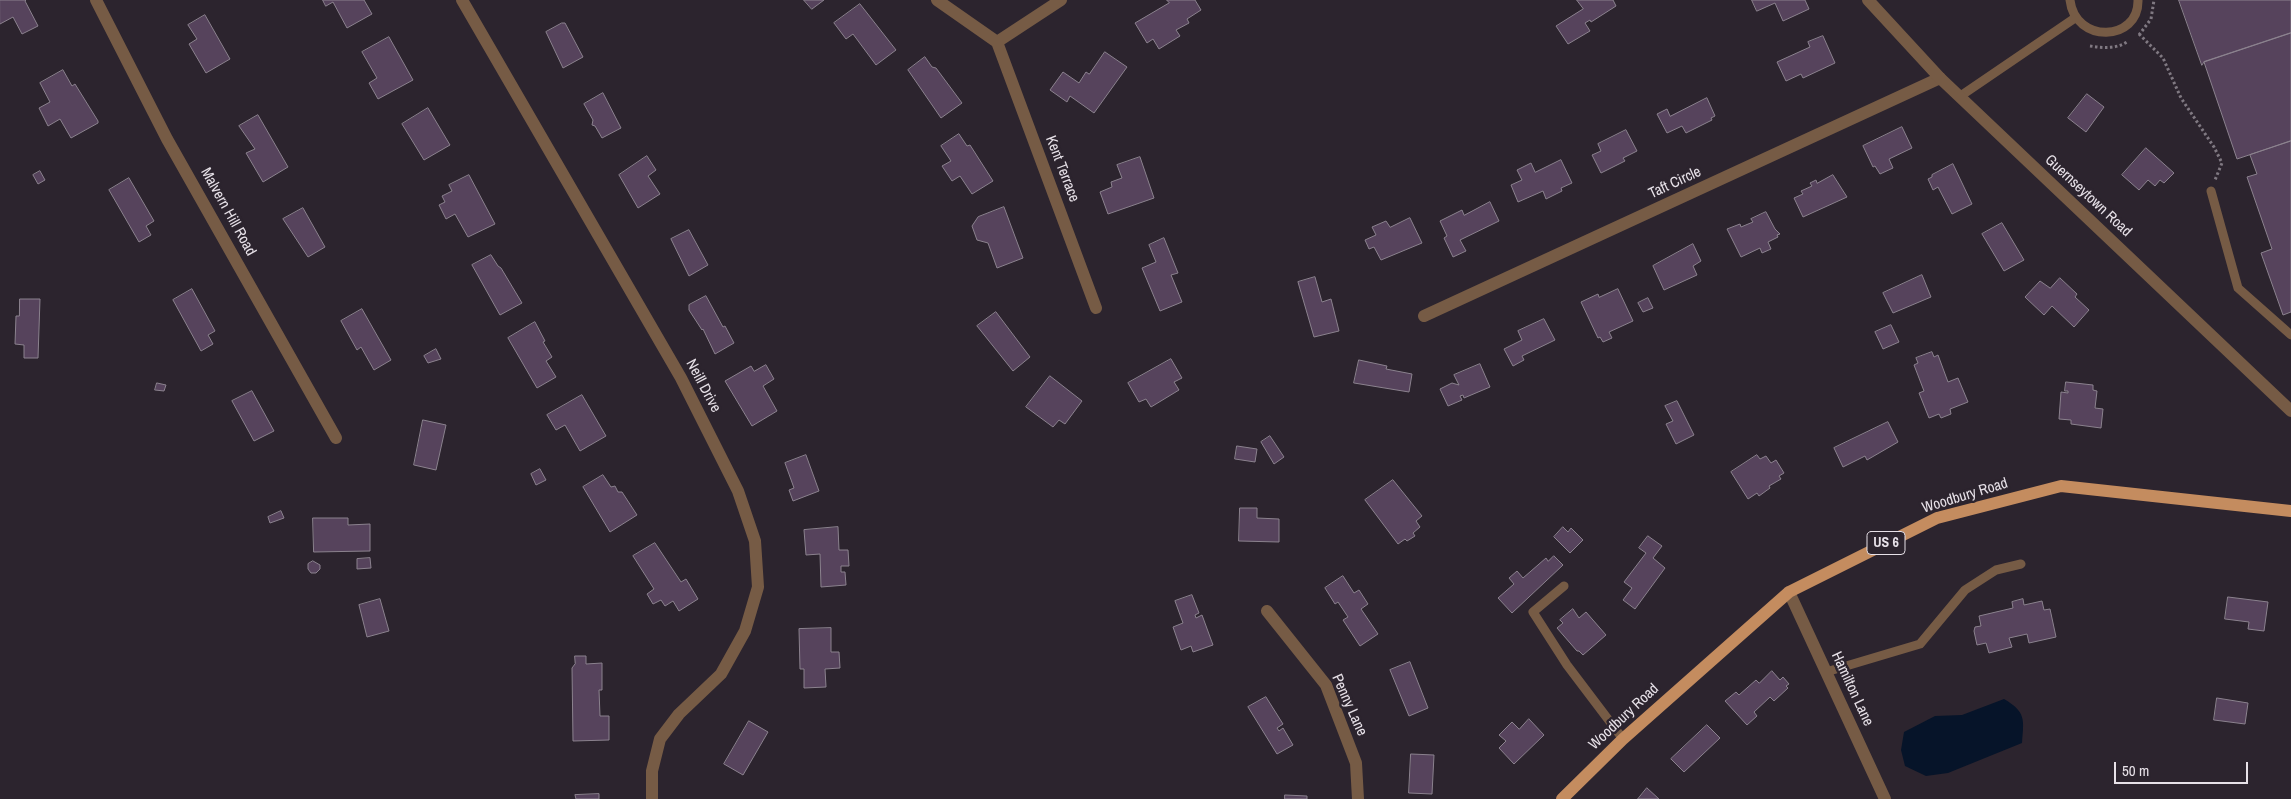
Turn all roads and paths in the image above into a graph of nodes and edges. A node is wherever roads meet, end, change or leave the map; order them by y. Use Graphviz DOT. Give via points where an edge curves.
graph roads {
  1 [pos="96,0"];
  2 [pos="462,0"];
  3 [pos="937,0"];
  4 [pos="1061,0"];
  5 [pos="1868,0"];
  6 [pos="2070,0"];
  7 [pos="2138,0"];
  8 [pos="2076,18"];
  9 [pos="2139,34"];
  10 [pos="997,42"];
  11 [pos="1940,78"];
  12 [pos="1959,97"];
  13 [pos="2211,190"];
  14 [pos="1096,308"];
  15 [pos="1424,316"];
  16 [pos="2291,335"];
  17 [pos="2290,405"];
  18 [pos="336,438"];
  19 [pos="2291,510"];
  20 [pos="2021,564"];
  21 [pos="1564,586"];
  22 [pos="1789,592"];
  23 [pos="1267,611"];
  24 [pos="1826,672"];
  25 [pos="1623,738"];
  26 [pos="652,799"];
  27 [pos="1358,799"];
  28 [pos="1562,799"];
  29 [pos="1885,799"];
  1 -- 18 [label="street, Malvern Hill Road" via="168,139"];
  2 -- 26 [label="street, Neill Drive" via="681,378 738,491 755,541 758,586 745,631 721,674 679,714 660,739 652,771"];
  3 -- 10 [label="street"];
  4 -- 10 [label="street"];
  5 -- 11 [label="street, Guernseytown Road"];
  6 -- 8 [label="lane"];
  7 -- 8 [label="lane" via="2135,15 2117,31 2094,32"];
  8 -- 12 [label="lane"];
  9 -- 13 [label="path" via="2163,58 2181,98 2222,163"];
  10 -- 14 [label="street, Kent Terrace"];
  11 -- 12 [label="street, Guernseytown Road"];
  11 -- 15 [label="street, Taft Circle"];
  12 -- 17 [label="street, Guernseytown Road"];
  13 -- 16 [label="lane" via="2238,288"];
  19 -- 22 [label="main road, Woodbury Road / US 6" via="2061,486 1937,518"];
  20 -- 24 [label="lane" via="1996,570 1965,590 1920,644"];
  21 -- 25 [label="lane" via="1533,612 1567,665"];
  22 -- 24 [label="street, Hamilton Lane"];
  22 -- 25 [label="main road, Woodbury Road / US 6"];
  23 -- 27 [label="street, Penny Lane" via="1326,685 1356,763"];
  24 -- 29 [label="street, Hamilton Lane"];
  25 -- 28 [label="main road, Woodbury Road / US 6"];
}
